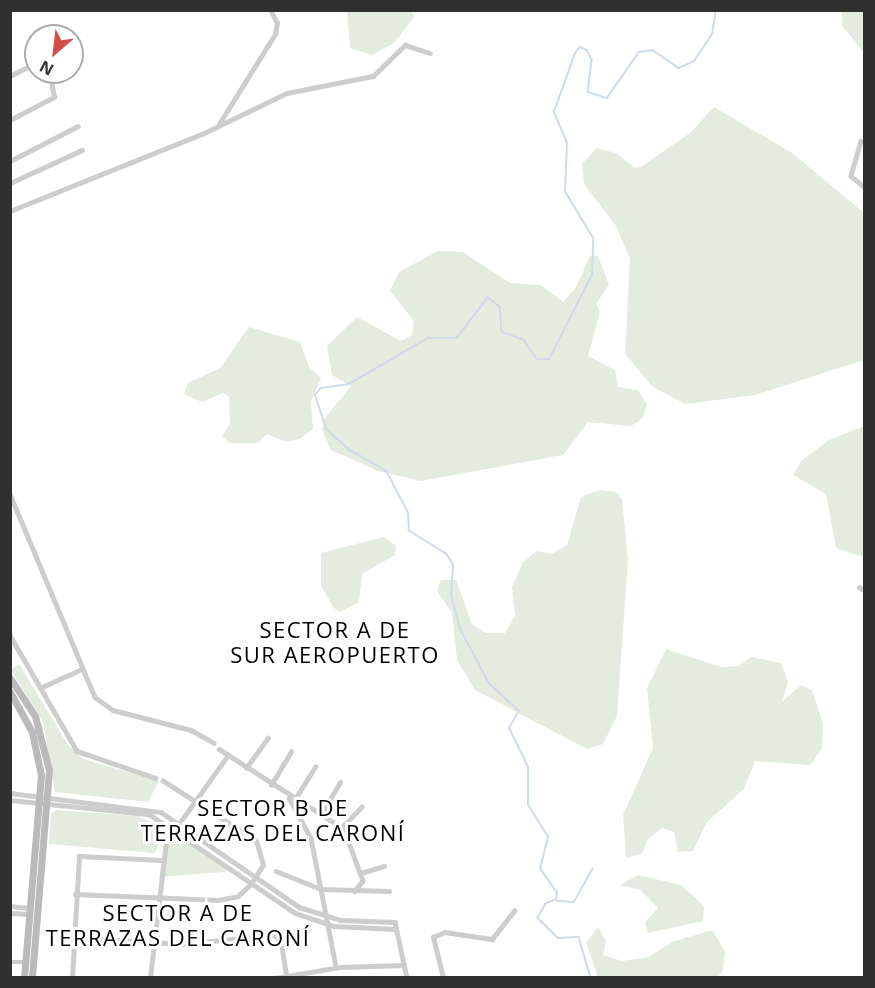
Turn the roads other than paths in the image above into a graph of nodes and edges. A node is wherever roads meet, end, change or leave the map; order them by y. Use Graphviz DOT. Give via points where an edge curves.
graph roads {
  1 [pos="270,10"];
  2 [pos="430,53"];
  3 [pos="24,69"];
  4 [pos="10,76"];
  5 [pos="52,84"];
  6 [pos="10,120"];
  7 [pos="218,125"];
  8 [pos="78,126"];
  9 [pos="861,141"];
  10 [pos="82,150"];
  11 [pos="10,161"];
  12 [pos="10,183"];
  13 [pos="864,187"];
  14 [pos="10,211"];
  15 [pos="10,494"];
  16 [pos="13,506"];
  17 [pos="10,635"];
  18 [pos="82,669"];
  19 [pos="10,678"];
  20 [pos="40,688"];
  21 [pos="10,693"];
  22 [pos="268,738"];
  23 [pos="214,743"];
  24 [pos="219,749"];
  25 [pos="291,752"];
  26 [pos="228,755"];
  27 [pos="315,767"];
  28 [pos="246,768"];
  29 [pos="156,778"];
  30 [pos="163,781"];
  31 [pos="340,782"];
  32 [pos="271,784"];
  33 [pos="10,793"];
  34 [pos="285,794"];
  35 [pos="196,797"];
  36 [pos="295,799"];
  37 [pos="10,800"];
  38 [pos="44,800"];
  39 [pos="361,807"];
  40 [pos="321,814"];
  41 [pos="178,822"];
  42 [pos="174,827"];
  43 [pos="342,827"];
  44 [pos="161,860"];
  45 [pos="384,866"];
  46 [pos="276,871"];
  47 [pos="361,873"];
  48 [pos="255,878"];
  49 [pos="251,884"];
  50 [pos="321,889"];
  51 [pos="355,891"];
  52 [pos="389,891"];
  53 [pos="75,894"];
  54 [pos="157,902"];
  55 [pos="10,906"];
  56 [pos="30,911"];
  57 [pos="514,911"];
  58 [pos="10,913"];
  59 [pos="326,917"];
  60 [pos="328,925"];
  61 [pos="396,929"];
  62 [pos="72,937"];
  63 [pos="153,944"];
  64 [pos="10,962"];
  65 [pos="26,962"];
  66 [pos="404,965"];
  67 [pos="336,967"];
  68 [pos="287,976"];
  69 [pos="24,978"];
  70 [pos="32,978"];
  71 [pos="72,978"];
  72 [pos="150,978"];
  73 [pos="275,978"];
  74 [pos="407,978"];
  75 [pos="443,978"];
  1 -- 7 [label="street" via="277,23 275,34"];
  2 -- 7 [label="street" via="405,45 373,76 293,90"];
  3 -- 4 [label="street"];
  5 -- 6 [label="street" via="54,97"];
  7 -- 14 [label="street"];
  8 -- 11 [label="street"];
  9 -- 13 [label="street" via="851,176"];
  10 -- 12 [label="street"];
  15 -- 16 [label="street"];
  16 -- 18 [label="street"];
  17 -- 20 [label="street"];
  18 -- 20 [label="street"];
  18 -- 23 [label="street" via="103,705 193,731"];
  19 -- 38 [label="street" via="43,738"];
  20 -- 29 [label="street" via="77,751"];
  21 -- 38 [label="street" via="34,741"];
  22 -- 28 [label="street"];
  24 -- 26 [label="street"];
  25 -- 32 [label="street"];
  26 -- 28 [label="street"];
  26 -- 35 [label="street"];
  27 -- 36 [label="street"];
  28 -- 32 [label="street"];
  30 -- 35 [label="street"];
  31 -- 40 [label="street"];
  32 -- 34 [label="street"];
  33 -- 38 [label="street"];
  34 -- 36 [label="street"];
  34 -- 50 [label="street" via="308,828"];
  35 -- 41 [label="street"];
  35 -- 48 [label="street" via="259,844 264,861"];
  36 -- 40 [label="street"];
  37 -- 38 [label="street"];
  38 -- 41 [label="street" via="144,806"];
  38 -- 42 [label="street" via="143,813"];
  38 -- 56 [label="street"];
  38 -- 70 [label="street"];
  39 -- 43 [label="street"];
  40 -- 43 [label="street"];
  41 -- 42 [label="street"];
  41 -- 48 [label="street"];
  42 -- 44 [label="street"];
  42 -- 49 [label="street"];
  43 -- 47 [label="street"];
  44 -- 53 [label="street" via="82,854"];
  44 -- 54 [label="street"];
  45 -- 47 [label="street"];
  46 -- 50 [label="street"];
  47 -- 51 [label="street" via="363,884"];
  48 -- 49 [label="street"];
  48 -- 59 [label="street" via="294,904"];
  49 -- 54 [label="street" via="234,898"];
  49 -- 60 [label="street" via="287,909"];
  50 -- 51 [label="street"];
  50 -- 59 [label="street"];
  51 -- 52 [label="street"];
  53 -- 54 [label="street"];
  53 -- 62 [label="street"];
  54 -- 63 [label="street"];
  55 -- 56 [label="street"];
  56 -- 58 [label="street"];
  56 -- 65 [label="street"];
  57 -- 75 [label="street" via="492,939 445,932 433,937"];
  59 -- 60 [label="street"];
  59 -- 61 [label="street" via="396,922"];
  60 -- 61 [label="street"];
  60 -- 67 [label="street"];
  61 -- 66 [label="street"];
  62 -- 63 [label="street"];
  62 -- 71 [label="street"];
  63 -- 68 [label="street" via="274,935 280,940"];
  63 -- 72 [label="street"];
  64 -- 65 [label="street"];
  65 -- 69 [label="street"];
  66 -- 67 [label="street"];
  66 -- 74 [label="street"];
  67 -- 68 [label="street"];
  68 -- 73 [label="street"];
}
